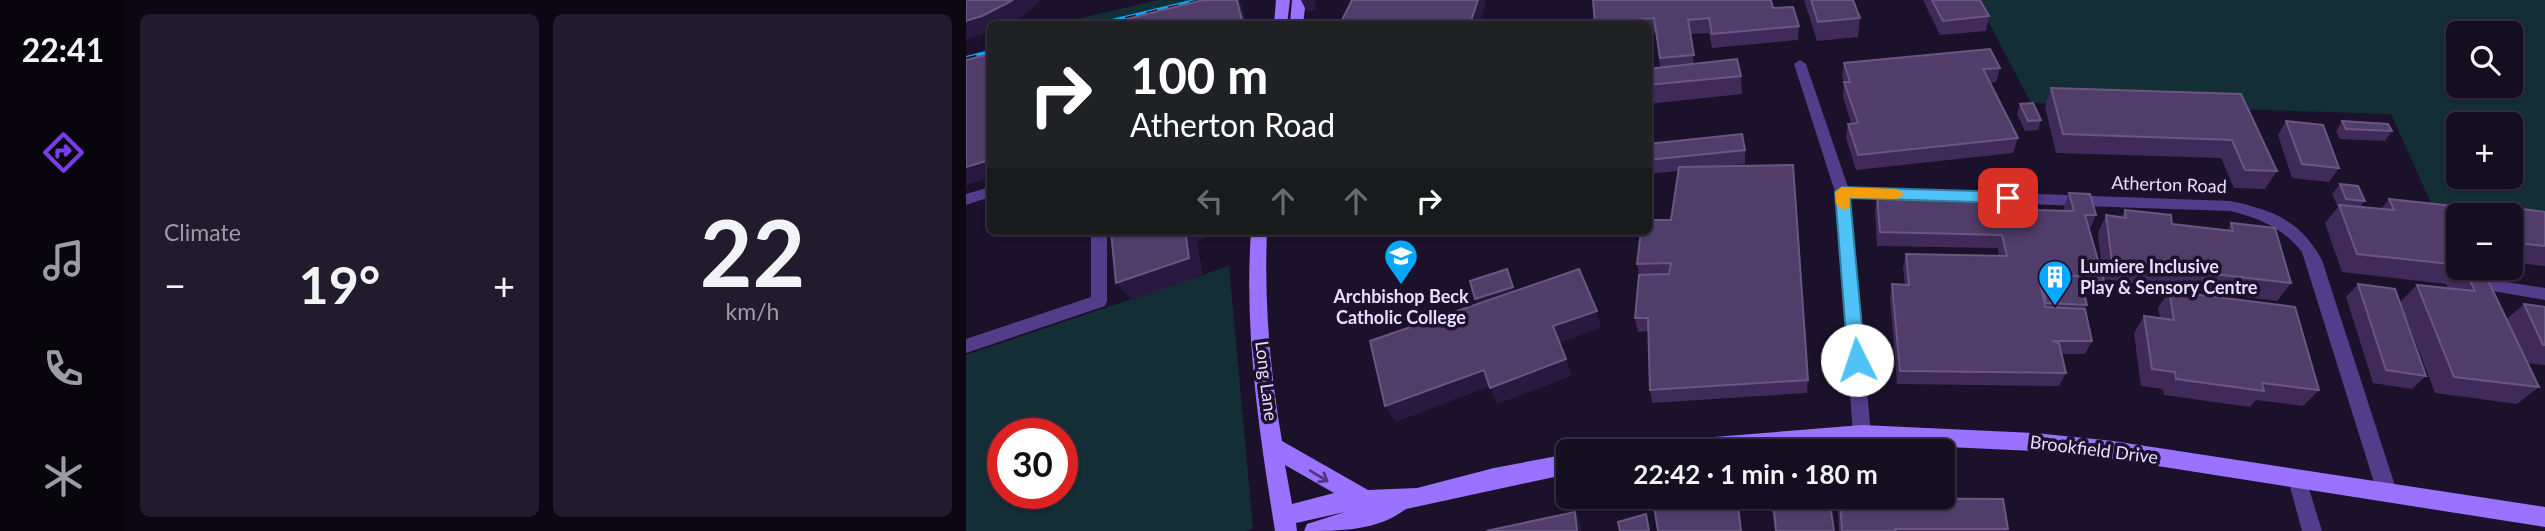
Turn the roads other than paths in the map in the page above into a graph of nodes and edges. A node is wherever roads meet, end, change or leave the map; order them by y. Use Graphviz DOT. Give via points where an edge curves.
graph roads {
  1 [pos="1283,0"];
  2 [pos="1299,0"];
  3 [pos="1281,21"];
  4 [pos="1297,21"];
  5 [pos="1800,64"];
  6 [pos="1842,192"];
  7 [pos="987,193"];
  8 [pos="966,200"];
  9 [pos="1099,235"];
  10 [pos="1259,235"];
  11 [pos="2487,285"];
  12 [pos="2545,294"];
  13 [pos="966,346"];
  14 [pos="1862,434"];
  15 [pos="1800,439"];
  16 [pos="1275,448"];
  17 [pos="1556,466"];
  18 [pos="2297,479"];
  19 [pos="2387,492"];
  20 [pos="1371,507"];
  21 [pos="2545,517"];
  22 [pos="1285,524"];
  23 [pos="1315,531"];
  24 [pos="1362,531"];
  25 [pos="2312,531"];
  1 -- 3 [label="street"];
  2 -- 4 [label="street"];
  5 -- 6 [label="street"];
  6 -- 14 [label="street"];
  6 -- 19 [label="street, Atherton Road" via="2230,206 2263,213 2287,225 2306,243 2314,260"];
  7 -- 8 [label="street"];
  9 -- 13 [label="street" via="1099,301"];
  10 -- 16 [label="street, Long Lane" via="1255,293"];
  11 -- 12 [label="street"];
  14 -- 15 [label="street, Brookfield Drive"];
  14 -- 18 [label="street, Brookfield Drive" via="2084,446"];
  16 -- 20 [label="street, one-way"];
  16 -- 22 [label="street, Long Lane"];
  17 -- 20 [label="street"];
  18 -- 19 [label="street, Brookfield Drive"];
  18 -- 25 [label="street"];
  19 -- 21 [label="street, Brookfield Drive"];
  20 -- 22 [label="street" via="1340,502"];
  20 -- 23 [label="street"];
  20 -- 24 [label="street"];
}
